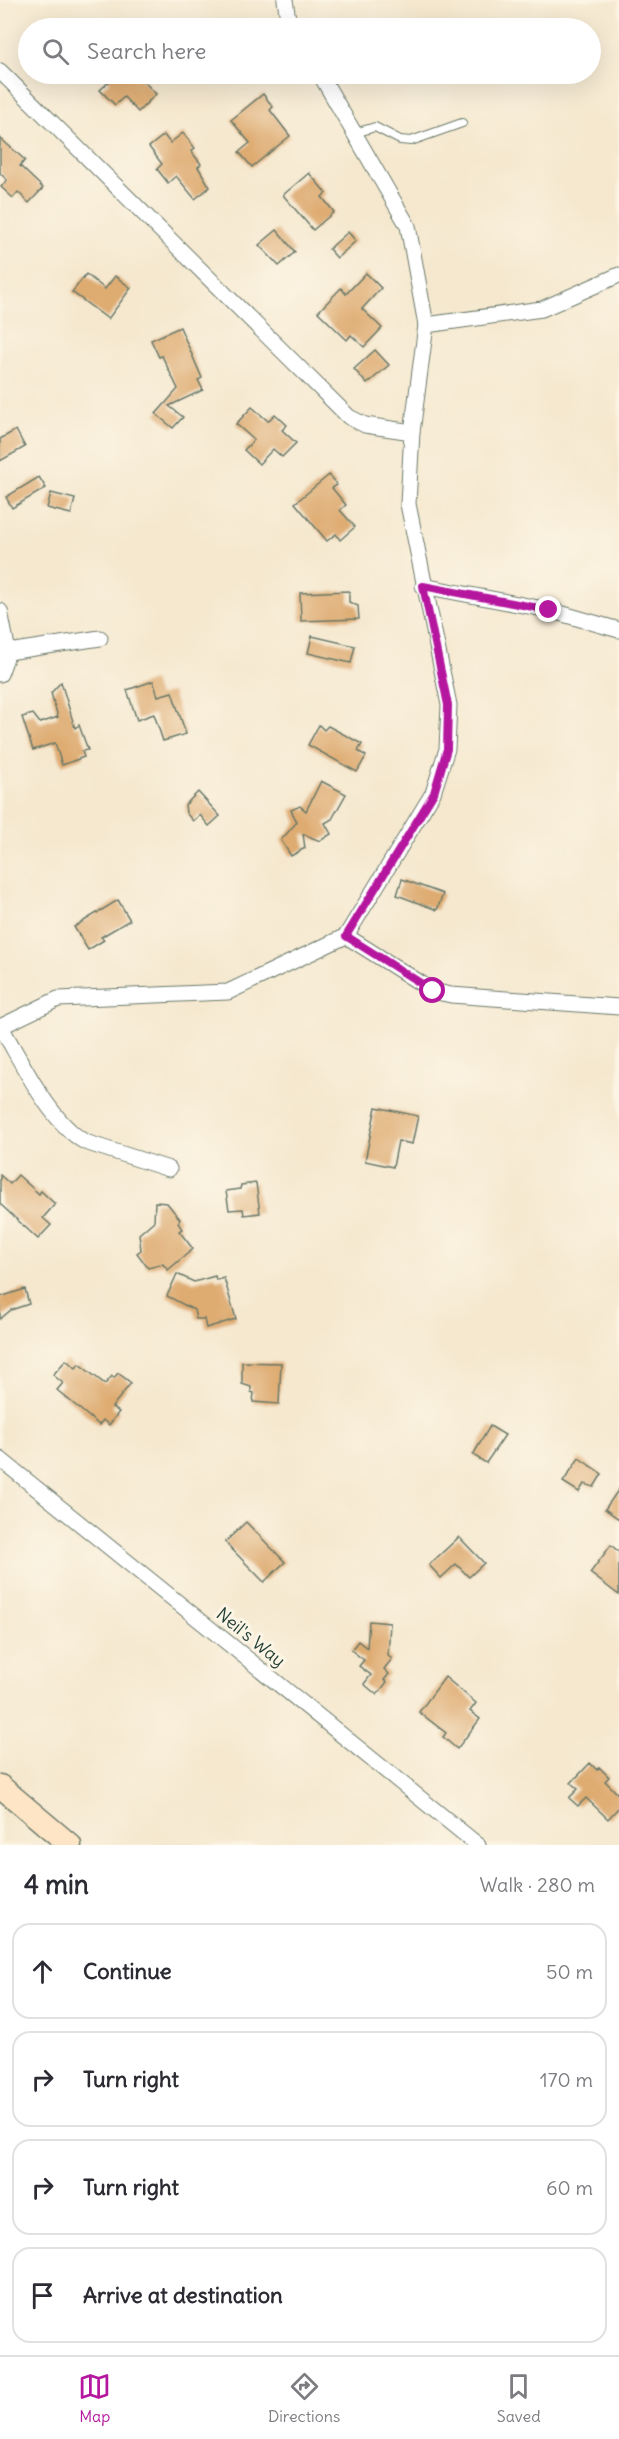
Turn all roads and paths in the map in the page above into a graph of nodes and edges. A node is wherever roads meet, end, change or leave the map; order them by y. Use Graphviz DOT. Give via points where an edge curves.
graph roads {
  1 [pos="285,0"];
  2 [pos="288,18"];
  3 [pos="0,71"];
  4 [pos="326,84"];
  5 [pos="462,123"];
  6 [pos="355,133"];
  7 [pos="619,275"];
  8 [pos="426,325"];
  9 [pos="412,432"];
  10 [pos="423,586"];
  11 [pos="0,611"];
  12 [pos="619,630"];
  13 [pos="100,638"];
  14 [pos="8,652"];
  15 [pos="0,674"];
  16 [pos="346,936"];
  17 [pos="619,1007"];
  18 [pos="0,1027"];
  19 [pos="169,1169"];
  20 [pos="0,1459"];
  21 [pos="0,1786"];
  22 [pos="70,1845"];
  23 [pos="478,1845"];
  1 -- 2 [label="street"];
  3 -- 9 [label="street" via="350,417 364,425"];
  4 -- 6 [label="street"];
  5 -- 6 [label="lane" via="411,141 400,140 375,127"];
  6 -- 8 [label="street" via="408,226"];
  7 -- 8 [label="street" via="542,309"];
  8 -- 9 [label="street"];
  9 -- 10 [label="street" via="408,504"];
  10 -- 12 [label="street" via="549,610"];
  10 -- 16 [label="street" via="448,705 447,749 434,793"];
  11 -- 14 [label="street"];
  13 -- 14 [label="street"];
  14 -- 15 [label="street"];
  16 -- 17 [label="street" via="433,991"];
  16 -- 18 [label="street" via="228,992 58,999"];
  18 -- 19 [label="street" via="51,1109 72,1134 84,1142"];
  20 -- 23 [label="street, Neil's Way"];
  21 -- 22 [label="street"];
}
